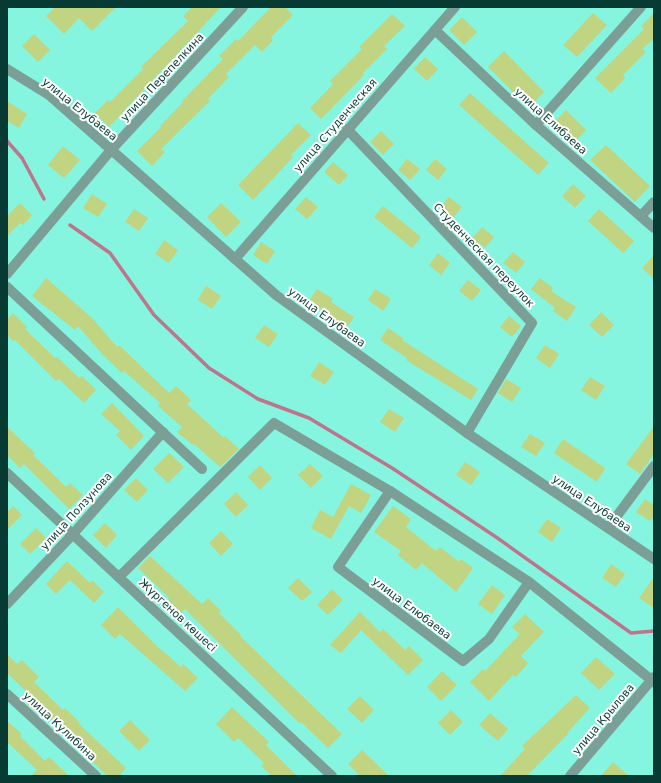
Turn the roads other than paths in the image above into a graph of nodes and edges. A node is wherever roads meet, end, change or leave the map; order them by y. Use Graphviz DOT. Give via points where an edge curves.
graph roads {
  1 [pos="243,7"];
  2 [pos="455,7"];
  3 [pos="641,7"];
  4 [pos="435,30"];
  5 [pos="7,69"];
  6 [pos="536,125"];
  7 [pos="346,129"];
  8 [pos="112,150"];
  9 [pos="654,202"];
  10 [pos="641,216"];
  11 [pos="654,228"];
  12 [pos="235,259"];
  13 [pos="7,274"];
  14 [pos="7,288"];
  15 [pos="163,432"];
  16 [pos="467,434"];
  17 [pos="654,466"];
  18 [pos="202,470"];
  19 [pos="7,473"];
  20 [pos="390,491"];
  21 [pos="608,528"];
  22 [pos="73,534"];
  23 [pos="654,559"];
  24 [pos="119,577"];
  25 [pos="529,582"];
  26 [pos="7,604"];
  27 [pos="653,680"];
  28 [pos="7,694"];
  29 [pos="96,776"];
  30 [pos="332,776"];
  31 [pos="570,776"];
  1 -- 8 [label="street, улица Перепелкина"];
  2 -- 4 [label="street, улица Студенческая"];
  3 -- 6 [label="street"];
  4 -- 6 [label="street, улица Елибаева"];
  4 -- 7 [label="street, улица Студенческая"];
  5 -- 8 [label="street, улица Елубаева" via="49,96"];
  6 -- 10 [label="street, улица Елибаева"];
  7 -- 12 [label="street, улица Студенческая"];
  7 -- 16 [label="street, Студенческая переулок" via="532,323"];
  8 -- 12 [label="street, улица Елубаева"];
  8 -- 13 [label="street, улица Перепелкина"];
  9 -- 10 [label="street"];
  10 -- 11 [label="street, улица Елибаева"];
  12 -- 16 [label="street, улица Елубаева" via="276,295"];
  14 -- 15 [label="street"];
  15 -- 18 [label="street"];
  15 -- 22 [label="street, улица Ползунова"];
  16 -- 21 [label="street, улица Елубаева"];
  17 -- 21 [label="street"];
  19 -- 22 [label="street, Жүргенов көшесі"];
  20 -- 24 [label="street" via="274,423"];
  20 -- 25 [label="street"];
  20 -- 25 [label="street, улица Елюбаева" via="338,567 462,661 488,639"];
  21 -- 23 [label="street, улица Елубаева"];
  22 -- 24 [label="street, Жүргенов көшесі"];
  22 -- 26 [label="street, улица Ползунова"];
  24 -- 30 [label="street, Жүргенов көшесі"];
  25 -- 27 [label="street"];
  27 -- 31 [label="street, улица Крылова"];
  28 -- 29 [label="street, улица Кулибина"];
}
